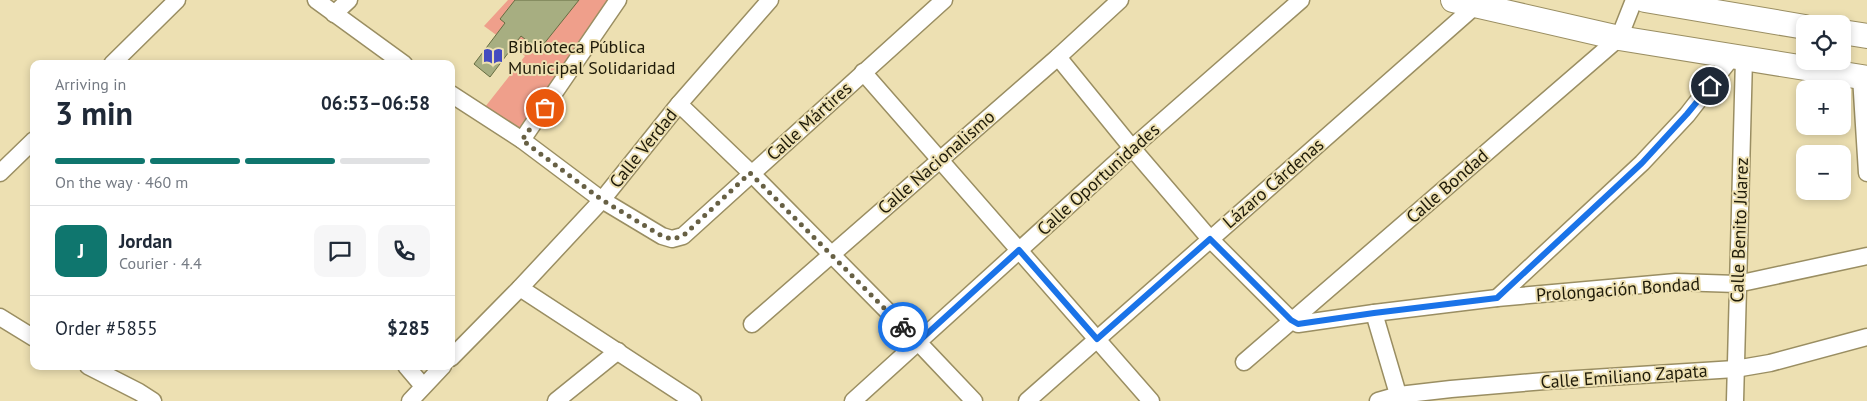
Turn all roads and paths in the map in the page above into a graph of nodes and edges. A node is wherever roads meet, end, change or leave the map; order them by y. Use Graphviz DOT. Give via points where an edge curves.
graph roads {
  1 [pos="177,0"];
  2 [pos="316,0"];
  3 [pos="349,0"];
  4 [pos="618,0"];
  5 [pos="770,0"];
  6 [pos="944,0"];
  7 [pos="1120,0"];
  8 [pos="1301,0"];
  9 [pos="1634,0"];
  10 [pos="1645,0"];
  11 [pos="1464,3"];
  12 [pos="334,14"];
  13 [pos="1796,25"];
  14 [pos="1851,33"];
  15 [pos="1867,36"];
  16 [pos="1619,38"];
  17 [pos="1058,57"];
  18 [pos="1738,58"];
  19 [pos="116,60"];
  20 [pos="398,60"];
  21 [pos="863,72"];
  22 [pos="1864,78"];
  23 [pos="455,97"];
  24 [pos="679,104"];
  25 [pos="522,140"];
  26 [pos="30,144"];
  27 [pos="1132,148"];
  28 [pos="939,159"];
  29 [pos="0,173"];
  30 [pos="750,173"];
  31 [pos="1867,173"];
  32 [pos="602,200"];
  33 [pos="1210,239"];
  34 [pos="1019,250"];
  35 [pos="830,254"];
  36 [pos="1867,256"];
  37 [pos="1737,284"];
  38 [pos="520,288"];
  39 [pos="1497,298"];
  40 [pos="1374,313"];
  41 [pos="0,317"];
  42 [pos="1291,320"];
  43 [pos="752,324"];
  44 [pos="30,336"];
  45 [pos="1867,337"];
  46 [pos="1097,339"];
  47 [pos="918,342"];
  48 [pos="618,351"];
  49 [pos="455,354"];
  50 [pos="1244,362"];
  51 [pos="1735,369"];
  52 [pos="98,370"];
  53 [pos="410,370"];
  54 [pos="439,370"];
  55 [pos="424,386"];
  56 [pos="1400,398"];
  57 [pos="154,401"];
  58 [pos="410,401"];
  59 [pos="556,401"];
  60 [pos="693,401"];
  61 [pos="853,401"];
  62 [pos="974,401"];
  63 [pos="1027,401"];
  64 [pos="1151,401"];
  65 [pos="1378,401"];
  66 [pos="1735,401"];
  1 -- 19 [label="street"];
  2 -- 12 [label="street"];
  3 -- 12 [label="street"];
  4 -- 25 [label="street"];
  5 -- 24 [label="street, Calle Verdad"];
  6 -- 21 [label="street, Calle Mártires"];
  7 -- 17 [label="street, Calle Nacionalismo"];
  8 -- 27 [label="street, Calle Oportunidades"];
  9 -- 16 [label="street, Calle Bondad"];
  10 -- 13 [label="main road"];
  11 -- 16 [label="main road"];
  11 -- 33 [label="street, Lázaro Cárdenas"];
  12 -- 20 [label="street"];
  14 -- 15 [label="main road"];
  16 -- 18 [label="main road"];
  16 -- 42 [label="street, Calle Bondad"];
  17 -- 27 [label="street"];
  17 -- 28 [label="street, Calle Nacionalismo"];
  18 -- 22 [label="main road"];
  18 -- 37 [label="street, Calle Benito Júarez"];
  18 -- 39 [label="street" via="1642,163"];
  21 -- 28 [label="street"];
  21 -- 30 [label="street, Calle Mártires"];
  22 -- 31 [label="street"];
  23 -- 25 [label="street"];
  24 -- 30 [label="street"];
  24 -- 32 [label="street, Calle Verdad"];
  25 -- 32 [label="street"];
  26 -- 29 [label="street"];
  27 -- 33 [label="street"];
  27 -- 34 [label="street, Calle Oportunidades"];
  28 -- 34 [label="street"];
  28 -- 35 [label="street, Calle Nacionalismo"];
  30 -- 32 [label="street, Calle Mártires" via="683,236 672,239"];
  30 -- 35 [label="street"];
  32 -- 38 [label="street, Calle Verdad"];
  33 -- 42 [label="street"];
  33 -- 46 [label="street, Lázaro Cárdenas"];
  34 -- 46 [label="street"];
  34 -- 47 [label="street, Calle Oportunidades"];
  35 -- 43 [label="street, Calle Nacionalismo"];
  35 -- 47 [label="street"];
  36 -- 37 [label="street, Prolongación Bondad"];
  37 -- 39 [label="street, Prolongación Bondad" via="1676,282"];
  37 -- 51 [label="street, Calle Benito Júarez"];
  38 -- 48 [label="street"];
  38 -- 49 [label="street, Calle Verdad"];
  39 -- 40 [label="street, Prolongación Bondad"];
  40 -- 42 [label="street, Prolongación Bondad" via="1304,324"];
  40 -- 56 [label="street"];
  41 -- 44 [label="street"];
  42 -- 50 [label="street, Calle Bondad"];
  45 -- 51 [label="street, Calle Emiliano Zapata"];
  46 -- 63 [label="street, Lázaro Cárdenas"];
  46 -- 64 [label="street"];
  47 -- 61 [label="street, Calle Oportunidades"];
  47 -- 62 [label="street"];
  48 -- 59 [label="street"];
  48 -- 60 [label="street"];
  51 -- 56 [label="street, Calle Emiliano Zapata" via="1545,381"];
  51 -- 66 [label="street, Calle Benito Júarez"];
  52 -- 57 [label="street"];
  53 -- 55 [label="street"];
  54 -- 55 [label="street"];
  55 -- 58 [label="street"];
  56 -- 65 [label="street, Calle Emiliano Zapata"];
}
